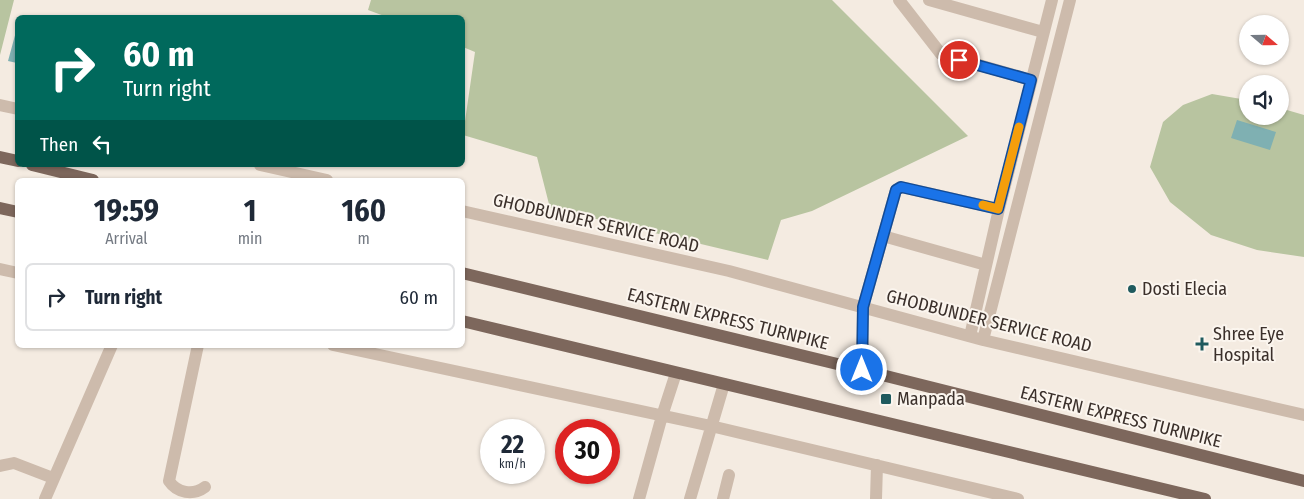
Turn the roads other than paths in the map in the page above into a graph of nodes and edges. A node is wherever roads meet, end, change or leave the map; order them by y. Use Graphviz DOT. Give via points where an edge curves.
graph roads {
  1 [pos="899,0"];
  2 [pos="929,0"];
  3 [pos="1052,0"];
  4 [pos="1070,0"];
  5 [pos="1043,32"];
  6 [pos="1031,80"];
  7 [pos="0,105"];
  8 [pos="15,108"];
  9 [pos="0,157"];
  10 [pos="15,160"];
  11 [pos="40,167"];
  12 [pos="269,167"];
  13 [pos="85,178"];
  14 [pos="318,178"];
  15 [pos="0,208"];
  16 [pos="998,209"];
  17 [pos="15,211"];
  18 [pos="465,211"];
  19 [pos="883,236"];
  20 [pos="986,264"];
  21 [pos="0,269"];
  22 [pos="15,272"];
  23 [pos="465,274"];
  24 [pos="863,307"];
  25 [pos="465,322"];
  26 [pos="970,336"];
  27 [pos="983,340"];
  28 [pos="111,348"];
  29 [pos="197,348"];
  30 [pos="347,348"];
  31 [pos="862,370"];
  32 [pos="676,373"];
  33 [pos="724,384"];
  34 [pos="1304,415"];
  35 [pos="662,416"];
  36 [pos="712,426"];
  37 [pos="877,465"];
  38 [pos="0,466"];
  39 [pos="729,475"];
  40 [pos="53,478"];
  41 [pos="1304,481"];
  42 [pos="205,487"];
  43 [pos="45,499"];
  44 [pos="639,499"];
  45 [pos="690,499"];
  46 [pos="723,499"];
  47 [pos="876,499"];
  48 [pos="1018,499"];
  49 [pos="1205,499"];
  1 -- 6 [label="street" via="940,54"];
  2 -- 5 [label="street"];
  3 -- 5 [label="street"];
  4 -- 27 [label="street"];
  5 -- 6 [label="street"];
  6 -- 16 [label="street"];
  7 -- 8 [label="street"];
  9 -- 10 [label="main road"];
  11 -- 13 [label="main road"];
  12 -- 14 [label="street"];
  15 -- 17 [label="main road"];
  16 -- 19 [label="street" via="901,187 896,190"];
  16 -- 20 [label="street"];
  18 -- 24 [label="street, GHODBUNDER SERVICE ROAD" via="729,271"];
  19 -- 20 [label="street"];
  19 -- 24 [label="street"];
  20 -- 26 [label="street"];
  21 -- 22 [label="street"];
  23 -- 31 [label="main road, EASTERN EXPRESS TURNPIKE"];
  24 -- 26 [label="street, GHODBUNDER SERVICE ROAD"];
  24 -- 31 [label="street"];
  25 -- 32 [label="main road"];
  26 -- 27 [label="street, GHODBUNDER SERVICE ROAD"];
  27 -- 34 [label="street, GHODBUNDER SERVICE ROAD"];
  28 -- 40 [label="street"];
  29 -- 42 [label="street" via="169,481 179,491 185,492 199,492"];
  30 -- 35 [label="street"];
  31 -- 41 [label="main road, EASTERN EXPRESS TURNPIKE"];
  32 -- 33 [label="main road"];
  32 -- 35 [label="street"];
  33 -- 36 [label="street"];
  33 -- 49 [label="main road"];
  35 -- 36 [label="street"];
  35 -- 44 [label="street"];
  36 -- 37 [label="street"];
  36 -- 45 [label="street"];
  37 -- 47 [label="street"];
  37 -- 48 [label="street"];
  38 -- 40 [label="street" via="14,463"];
  39 -- 46 [label="street"];
  40 -- 43 [label="street"];
}
